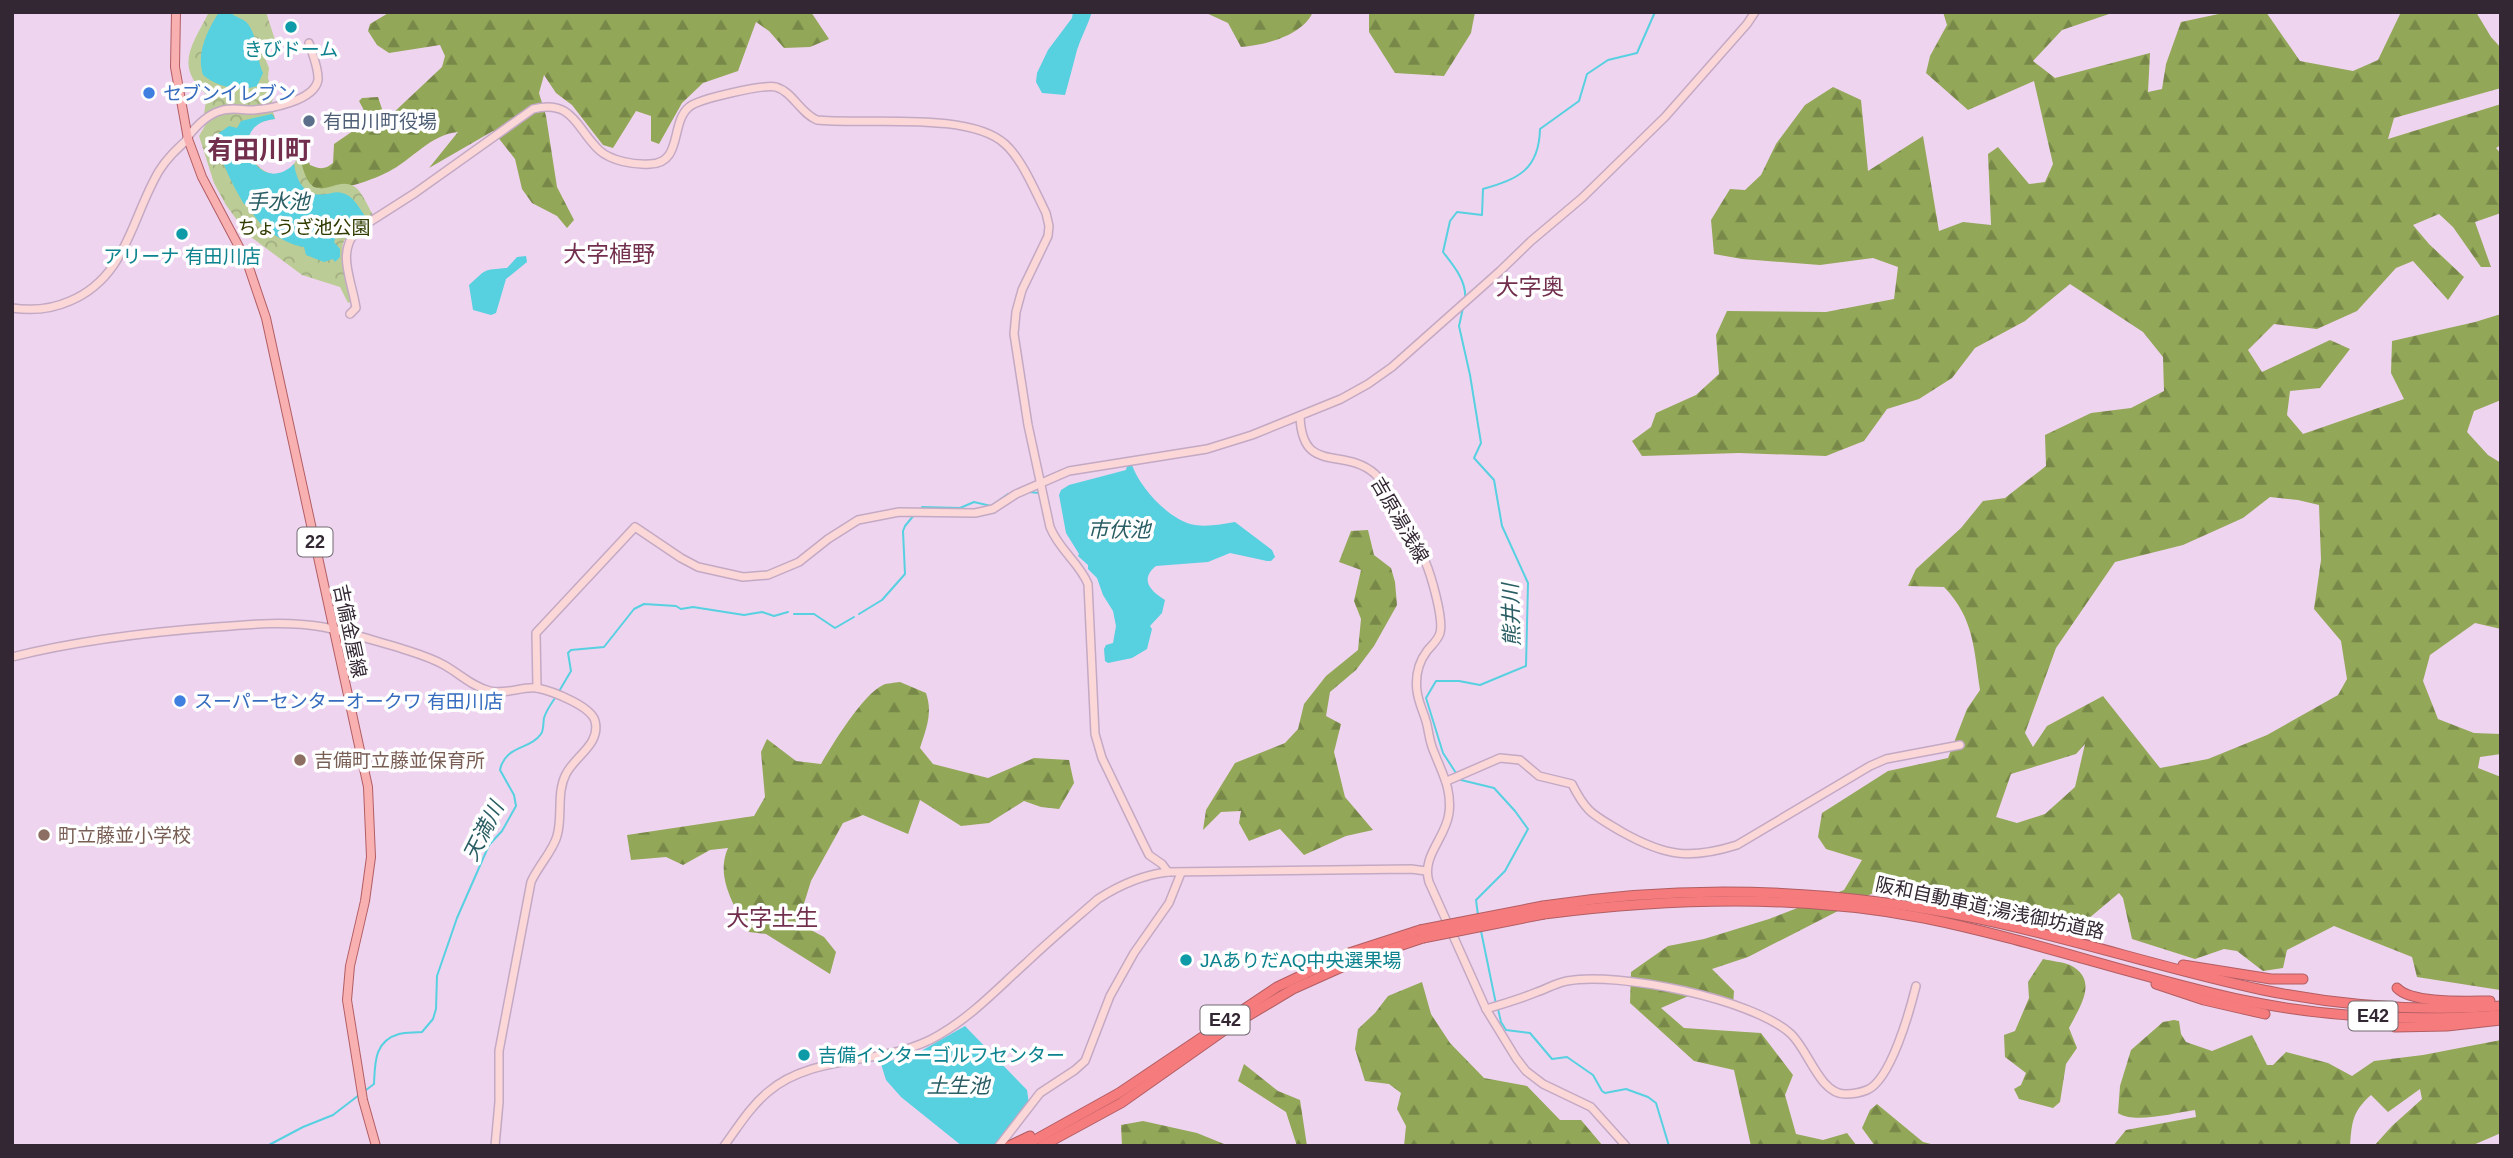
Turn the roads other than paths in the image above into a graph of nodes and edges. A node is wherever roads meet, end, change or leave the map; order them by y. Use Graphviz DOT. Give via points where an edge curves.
graph roads {
  1 [pos="176,12"];
  2 [pos="1755,12"];
  3 [pos="309,43"];
  4 [pos="188,138"];
  5 [pos="12,308"];
  6 [pos="350,314"];
  7 [pos="1300,416"];
  8 [pos="1041,482"];
  9 [pos="334,630"];
  10 [pos="12,657"];
  11 [pos="537,688"];
  12 [pos="1960,745"];
  13 [pos="1447,781"];
  14 [pos="1426,871"];
  15 [pos="1168,872"];
  16 [pos="1181,873"];
  17 [pos="1857,903"];
  18 [pos="1421,934"];
  19 [pos="2071,940"];
  20 [pos="2105,964"];
  21 [pos="2303,979"];
  22 [pos="1916,986"];
  23 [pos="2397,988"];
  24 [pos="2501,1003"];
  25 [pos="1486,1009"];
  26 [pos="2265,1014"];
  27 [pos="2501,1014"];
  28 [pos="2501,1020"];
  29 [pos="2395,1027"];
  30 [pos="1045,1141"];
  31 [pos="376,1146"];
  32 [pos="495,1146"];
  33 [pos="724,1146"];
  34 [pos="999,1146"];
  35 [pos="1009,1146"];
  36 [pos="1024,1146"];
  37 [pos="1626,1146"];
  1 -- 4 [label="main road, 吉備金屋線 / 22" via="175,68"];
  2 -- 7 [label="street" via="1665,117 1468,300 1368,384"];
  3 -- 4 [label="street" via="318,77 305,96 267,108 219,111"];
  4 -- 5 [label="street" via="160,171 123,253 105,277 82,295 56,306"];
  4 -- 9 [label="main road, 吉備金屋線 / 22" via="202,177 247,262 266,318"];
  6 -- 8 [label="street" via="356,308 347,244 357,230 533,109 559,108 606,155 648,164 659,163 671,153 688,107 763,86 785,91 817,120 937,121 984,132 1010,150 1048,222 1048,236 1018,302 1014,334"];
  7 -- 8 [label="street" via="1207,449 1069,471"];
  7 -- 13 [label="street, 吉原湯浅線" via="1304,442 1314,453 1359,465 1381,480 1392,508 1425,562 1441,623 1440,634 1417,669 1417,694"];
  8 -- 11 [label="street" via="982,512 899,512 858,520 799,562 768,575 743,577 698,567 635,527 536,633"];
  8 -- 15 [label="street" via="1056,541 1088,584 1093,720 1102,758 1150,855"];
  9 -- 10 [label="street" via="286,624 192,629"];
  9 -- 11 [label="street" via="433,660 482,689 504,693"];
  9 -- 31 [label="main road, 吉備金屋線 / 22" via="368,787 371,821 367,893 347,989 360,1087"];
  11 -- 32 [label="street" via="587,708 596,723 596,735 565,775 556,841 531,882 499,1051"];
  12 -- 13 [label="street" via="1886,759 1747,840 1696,853 1668,853 1641,843 1591,813 1572,783 1539,776 1520,760 1500,758"];
  13 -- 14 [label="street, 吉原湯浅線" via="1446,829"];
  14 -- 16 [label="street"];
  14 -- 25 [label="street"];
  15 -- 16 [label="street"];
  15 -- 33 [label="street" via="1139,878 1098,899 988,998 938,1036 912,1049 814,1068 780,1083 752,1109"];
  16 -- 34 [label="street" via="1169,903 1110,996 1085,1061 1040,1093"];
  17 -- 18 [label="highway, 阪和自動車道;湯浅御坊道路 / E42, bridge" via="1762,892 1594,898"];
  17 -- 19 [label="highway, 阪和自動車道;湯浅御坊道路 / E42" via="1979,919"];
  17 -- 20 [label="highway, 阪和自動車道;湯浅御坊道路 / E42"];
  18 -- 30 [label="highway, 阪和自動車道;湯浅御坊道路 / E42" via="1293,989 1121,1103"];
  18 -- 30 [label="highway, 阪和自動車道;湯浅御坊道路 / E42" via="1349,953 1277,987"];
  19 -- 21 [label="highway" via="2197,968"];
  19 -- 24 [label="highway, 阪和自動車道;湯浅御坊道路 / E42" via="2265,990 2332,1001 2455,1008"];
  20 -- 26 [label="highway" via="2162,987"];
  20 -- 27 [label="highway, 阪和自動車道;湯浅御坊道路 / E42" via="2247,1001 2297,1009 2400,1017"];
  22 -- 25 [label="street" via="1893,1058 1868,1090 1844,1094 1822,1083 1793,1035 1744,1007 1615,978 1592,978 1564,982"];
  23 -- 24 [label="highway" via="2402,994 2439,1000"];
  25 -- 37 [label="street" via="1526,1071 1591,1107"];
  28 -- 29 [label="highway"];
  30 -- 35 [label="highway"];
  30 -- 36 [label="highway"];
}
